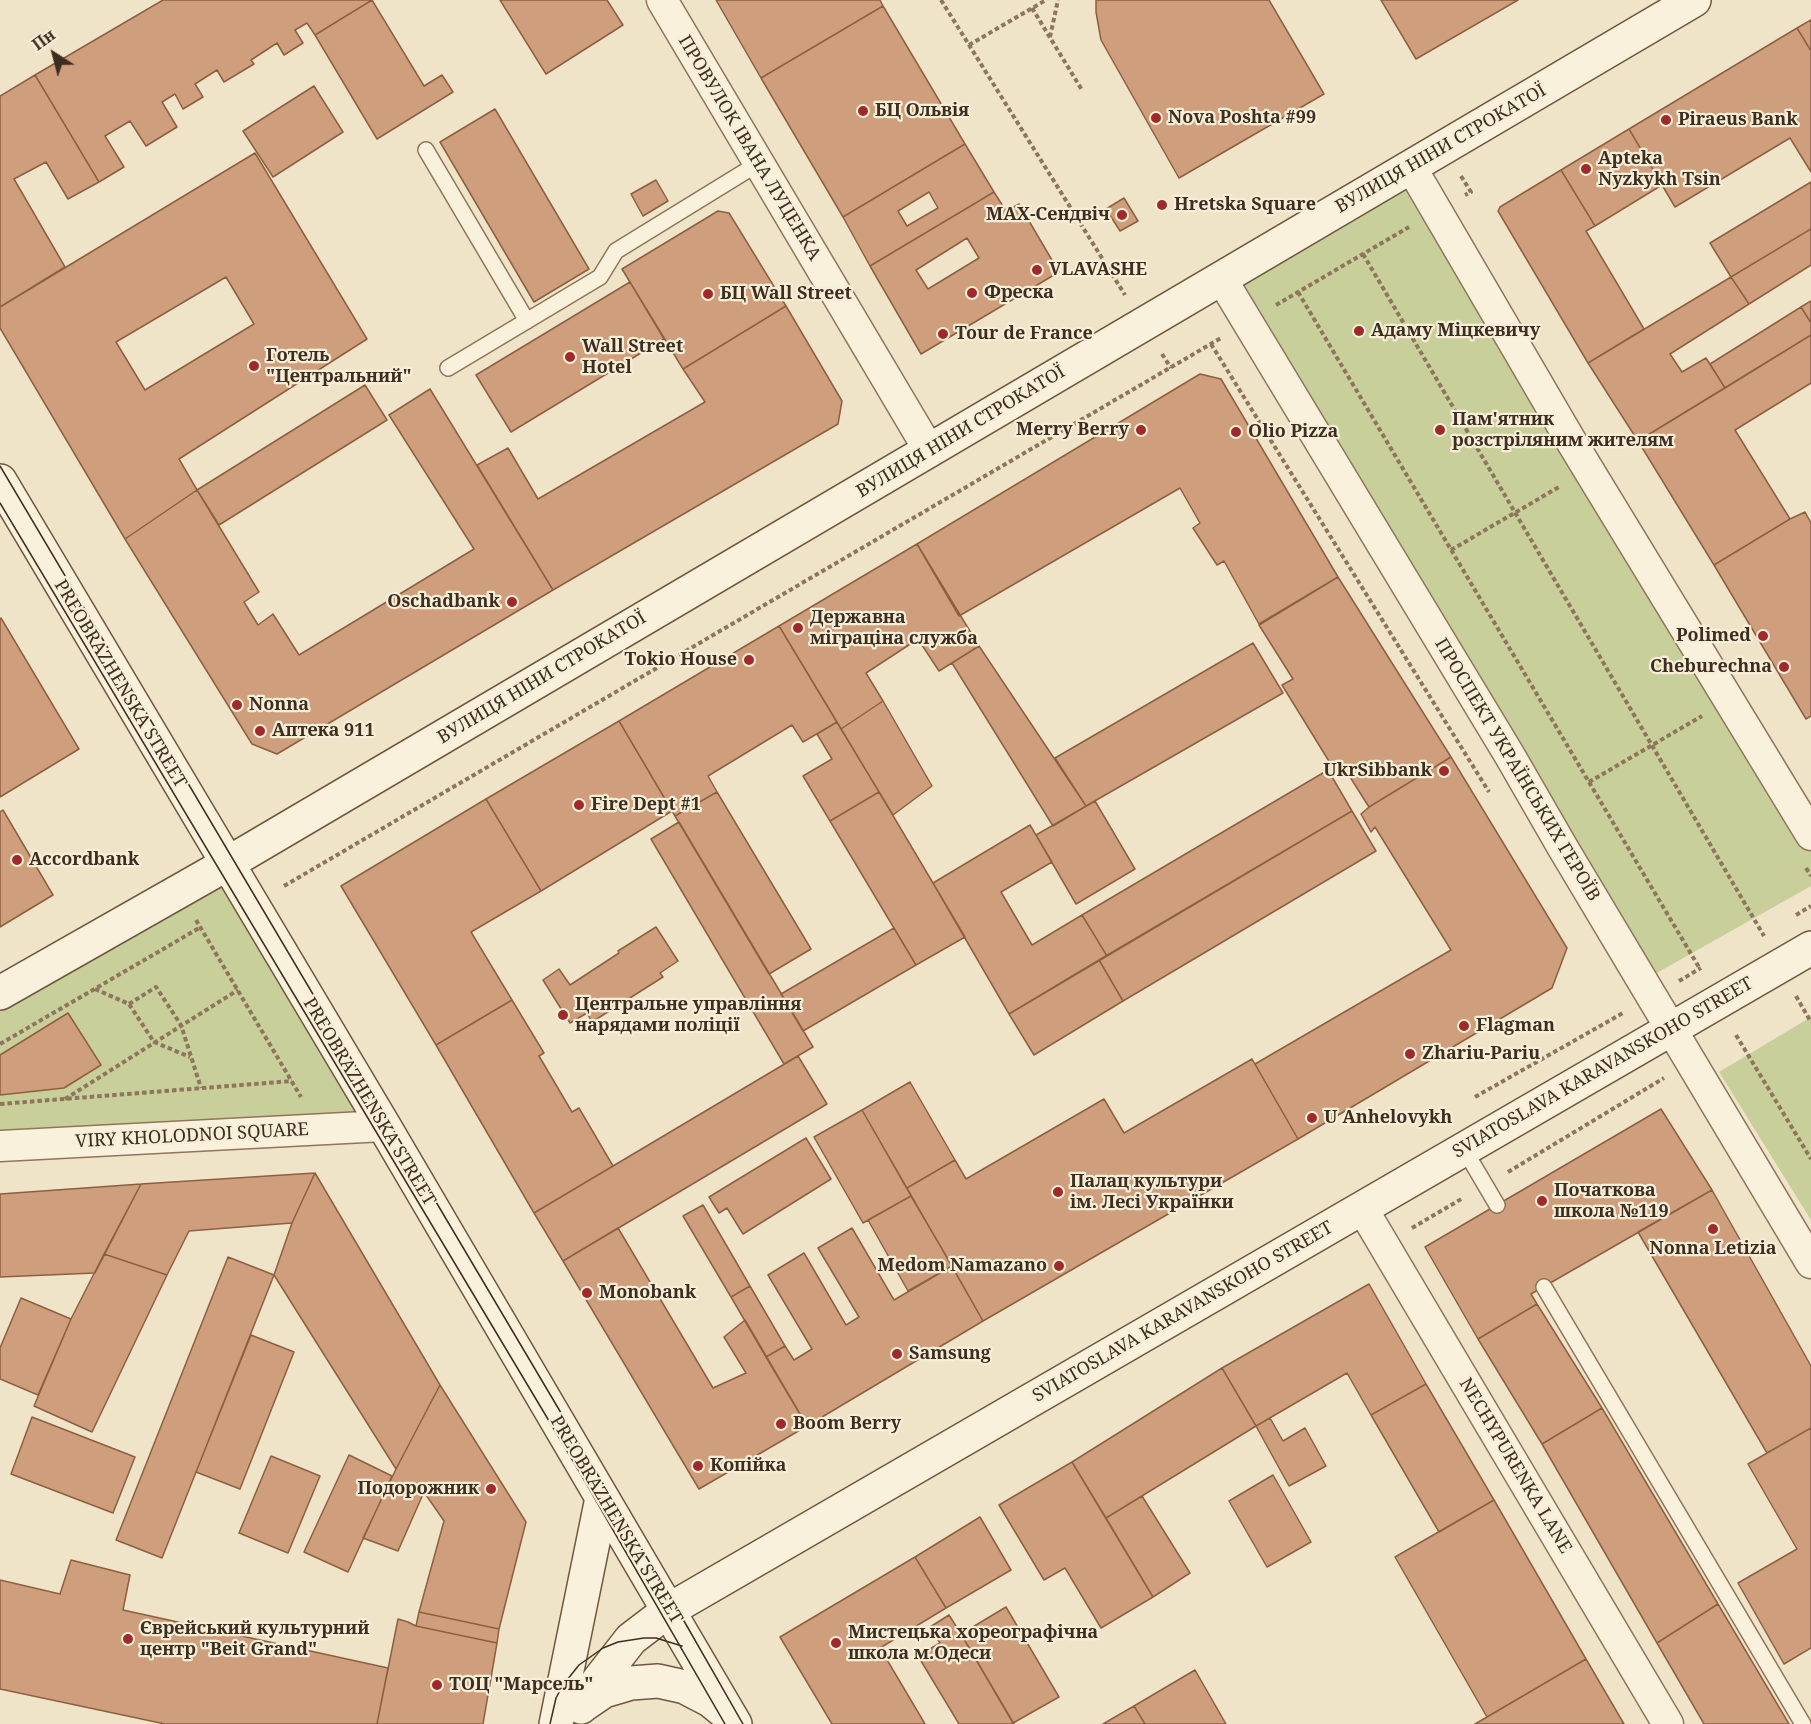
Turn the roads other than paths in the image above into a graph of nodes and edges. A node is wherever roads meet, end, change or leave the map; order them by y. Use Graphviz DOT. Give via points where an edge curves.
graph roads {
  1 [pos="662,0"];
  2 [pos="1694,0"];
  3 [pos="426,150"];
  4 [pos="759,164"];
  5 [pos="1411,166"];
  6 [pos="1221,278"];
  7 [pos="527,321"];
  8 [pos="448,368"];
  9 [pos="929,450"];
  10 [pos="0,481"];
  11 [pos="1811,835"];
  12 [pos="227,864"];
  13 [pos="1811,948"];
  14 [pos="0,993"];
  15 [pos="1671,1028"];
  16 [pos="384,1125"];
  17 [pos="0,1146"];
  18 [pos="1464,1149"];
  19 [pos="1497,1205"];
  20 [pos="1362,1208"];
  21 [pos="1811,1263"];
  22 [pos="1544,1287"];
  23 [pos="602,1498"];
  24 [pos="669,1610"];
  25 [pos="568,1718"];
  26 [pos="735,1724"];
  27 [pos="1668,1724"];
  28 [pos="1803,1724"];
  1 -- 4 [label="street, ПРОВУЛОК ІВАНА ЛУЦЕНКА"];
  2 -- 5 [label="main road, ВУЛИЦЯ НІНИ СТРОКАТОЇ"];
  3 -- 7 [label="lane"];
  4 -- 7 [label="lane" via="616,251 600,277"];
  4 -- 9 [label="street, ПРОВУЛОК ІВАНА ЛУЦЕНКА"];
  5 -- 6 [label="main road, ВУЛИЦЯ НІНИ СТРОКАТОЇ"];
  5 -- 11 [label="street" via="1589,471"];
  6 -- 9 [label="main road, ВУЛИЦЯ НІНИ СТРОКАТОЇ"];
  6 -- 15 [label="street, ПРОСПЕКТ УКРАЇНСЬКИХ ГЕРОЇВ"];
  7 -- 8 [label="lane"];
  9 -- 12 [label="main road, ВУЛИЦЯ НІНИ СТРОКАТОЇ"];
  10 -- 12 [label="main road, PREOBRAZHENSKA STREET"];
  12 -- 14 [label="main road"];
  12 -- 16 [label="main road, PREOBRAZHENSKA STREET"];
  13 -- 15 [label="main road, SVIATOSLAVA KARAVANSKOHO STREET"];
  15 -- 18 [label="main road, SVIATOSLAVA KARAVANSKOHO STREET"];
  15 -- 21 [label="street, ПРОСПЕКТ УКРАЇНСЬКИХ ГЕРОЇВ"];
  16 -- 17 [label="street, VIRY KHOLODNOI SQUARE"];
  16 -- 23 [label="main road, PREOBRAZHENSKA STREET"];
  18 -- 19 [label="lane"];
  18 -- 20 [label="main road, SVIATOSLAVA KARAVANSKOHO STREET"];
  20 -- 24 [label="main road, SVIATOSLAVA KARAVANSKOHO STREET"];
  20 -- 27 [label="street, NECHYPURENKA LANE"];
  22 -- 28 [label="lane"];
  23 -- 24 [label="main road, PREOBRAZHENSKA STREET"];
  23 -- 25 [label="main road"];
  24 -- 25 [label="main road, SVIATOSLAVA KARAVANSKOHO STREET" via="631,1640"];
  24 -- 26 [label="main road, PREOBRAZHENSKA STREET"];
  25 -- 26 [label="main road" via="604,1691 658,1681 686,1687 710,1700"];
}
